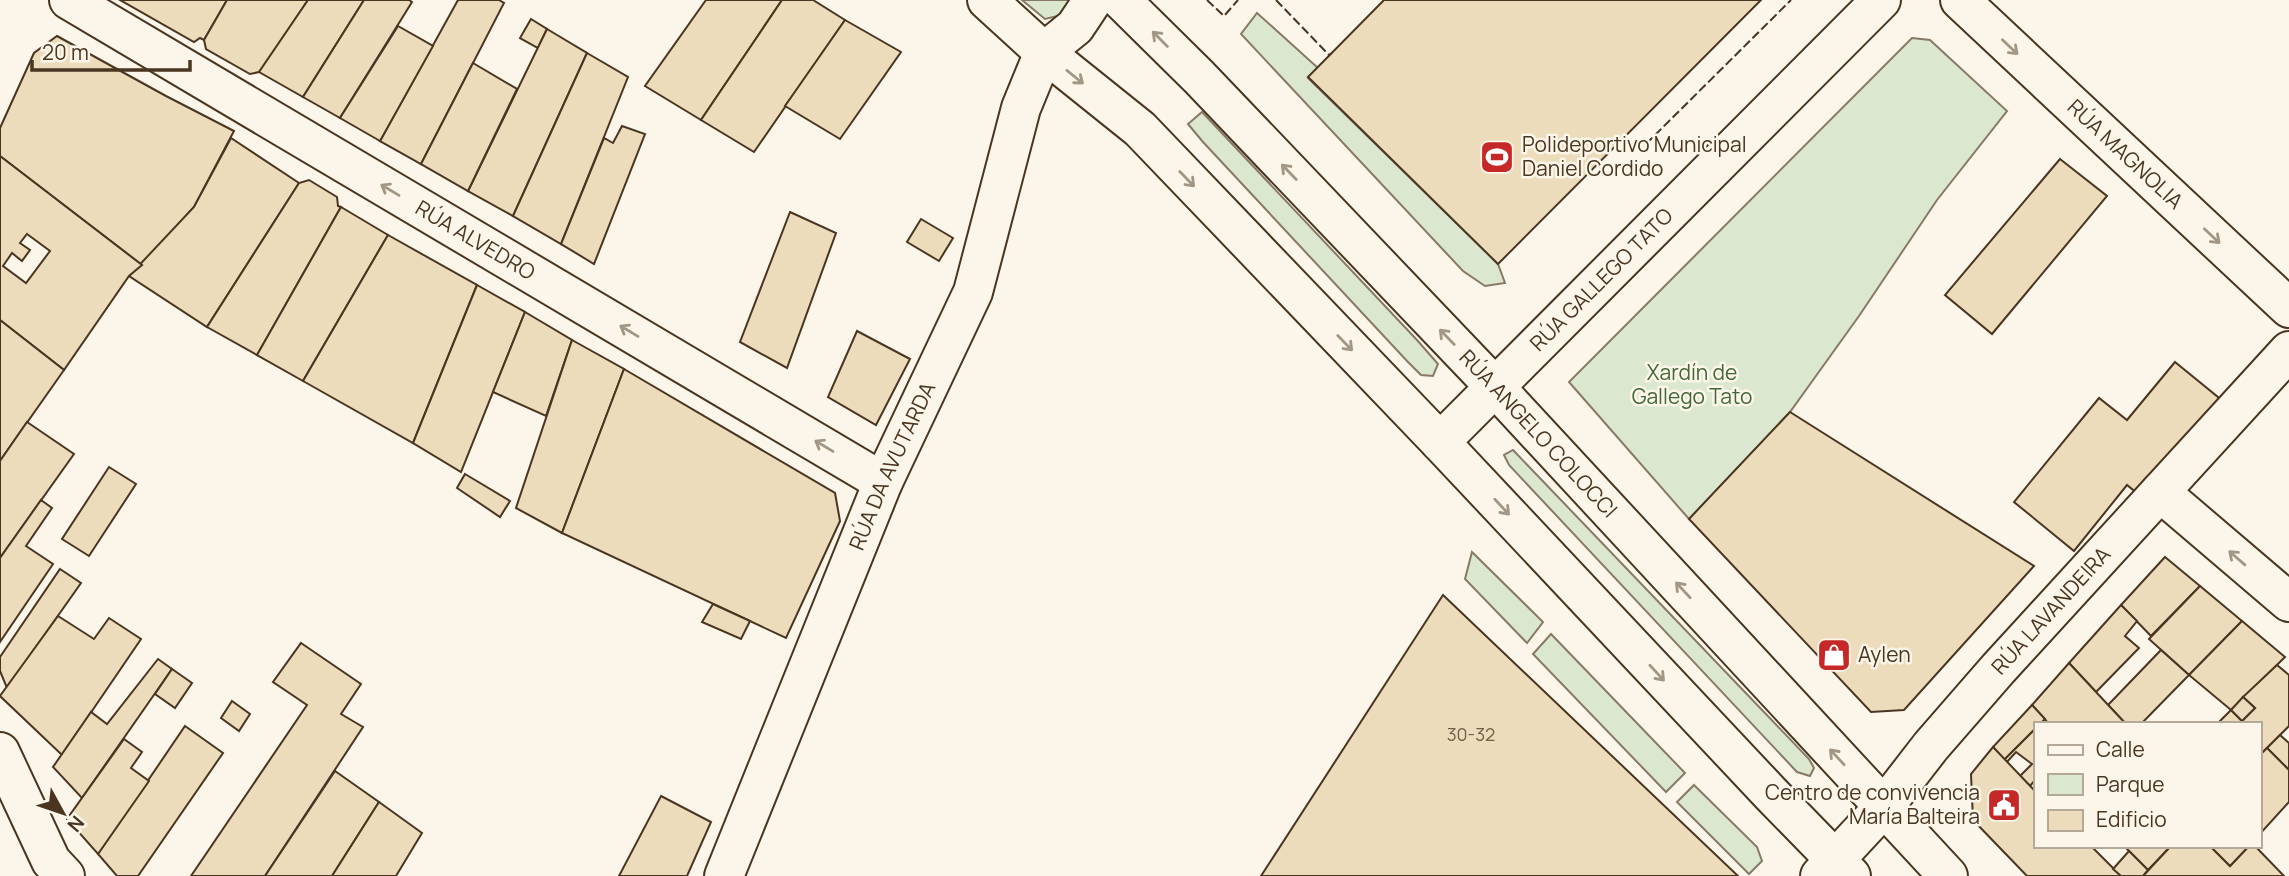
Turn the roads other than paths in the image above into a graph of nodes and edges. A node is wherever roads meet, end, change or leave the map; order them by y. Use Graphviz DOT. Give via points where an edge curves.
graph roads {
  1 [pos="69,0"];
  2 [pos="987,0"];
  3 [pos="1093,0"];
  4 [pos="1121,0"];
  5 [pos="1881,0"];
  6 [pos="1961,0"];
  7 [pos="1044,52"];
  8 [pos="2289,308"];
  9 [pos="2289,351"];
  10 [pos="1494,386"];
  11 [pos="1440,442"];
  12 [pos="883,482"];
  13 [pos="2160,492"];
  14 [pos="2289,603"];
  15 [pos="0,752"];
  16 [pos="1883,807"];
  17 [pos="54,871"];
  18 [pos="1835,871"];
  19 [pos="724,876"];
  20 [pos="1948,876"];
  12 -- 1 [label="street, RÚA ALVEDRO, one-way"];
  2 -- 7 [label="street"];
  3 -- 7 [label="street" via="1075,27"];
  10 -- 4 [label="street, RÚA ANGELO COLOCCI, one-way"];
  5 -- 10 [label="street, RÚA GALLEGO TATO"];
  6 -- 8 [label="street, RÚA MAGNOLIA, one-way"];
  7 -- 11 [label="street, one-way" via="1140,129"];
  7 -- 12 [label="street, RÚA DA AVUTARDA" via="1021,108 973,292"];
  9 -- 13 [label="street, RÚA LAVANDEIRA"];
  10 -- 11 [label="street, RÚA GALLEGO TATO"];
  16 -- 10 [label="street, RÚA ANGELO COLOCCI, one-way"];
  11 -- 18 [label="street, one-way"];
  12 -- 19 [label="street, RÚA DA AVUTARDA"];
  14 -- 13 [label="street, one-way"];
  13 -- 16 [label="street, RÚA LAVANDEIRA" via="1998,669"];
  15 -- 17 [label="street"];
  16 -- 18 [label="street, RÚA LAVANDEIRA"];
  16 -- 20 [label="street, RÚA ANGELO COLOCCI"];
}
